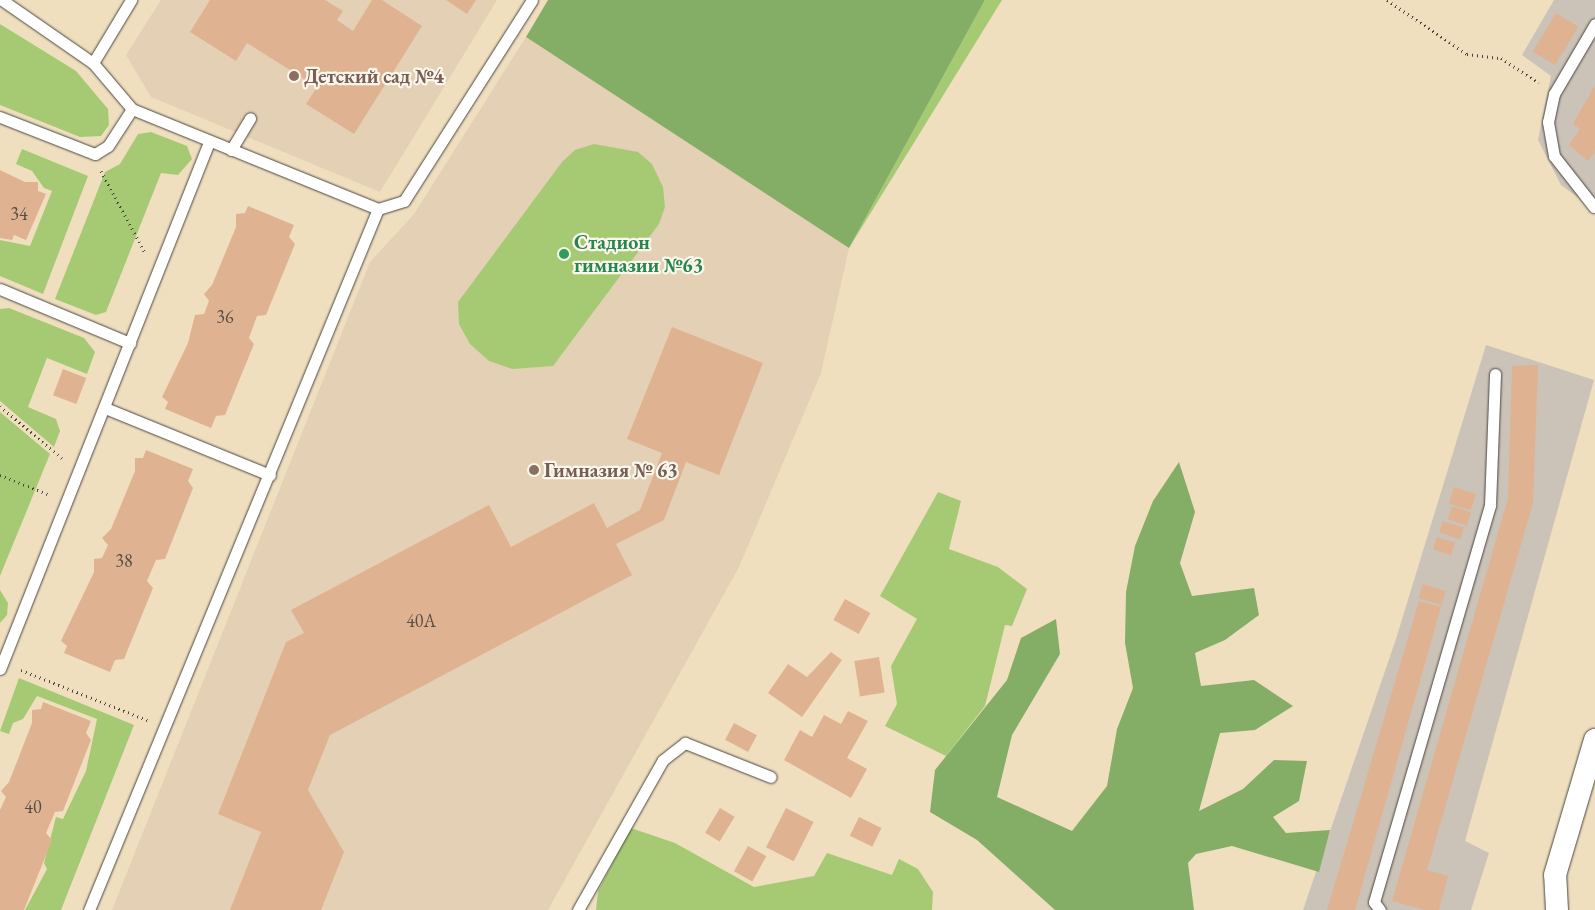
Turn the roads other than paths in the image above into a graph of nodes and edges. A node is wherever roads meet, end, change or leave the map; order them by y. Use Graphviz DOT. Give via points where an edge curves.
graph roads {
  1 [pos="2,0"];
  2 [pos="131,0"];
  3 [pos="532,0"];
  4 [pos="1595,24"];
  5 [pos="93,62"];
  6 [pos="132,109"];
  7 [pos="0,117"];
  8 [pos="250,118"];
  9 [pos="209,142"];
  10 [pos="231,150"];
  11 [pos="1595,208"];
  12 [pos="378,210"];
  13 [pos="0,289"];
  14 [pos="130,343"];
  15 [pos="1495,374"];
  16 [pos="105,408"];
  17 [pos="270,475"];
  18 [pos="2,659"];
  19 [pos="1595,740"];
  20 [pos="771,777"];
  21 [pos="90,910"];
  22 [pos="578,910"];
  23 [pos="1380,910"];
  24 [pos="1557,910"];
  1 -- 5 [label="lane"];
  2 -- 5 [label="lane"];
  3 -- 12 [label="lane" via="404,200"];
  4 -- 11 [label="lane" via="1554,94 1548,122 1554,156"];
  5 -- 6 [label="lane"];
  6 -- 7 [label="lane" via="108,146 95,154"];
  6 -- 9 [label="lane"];
  8 -- 10 [label="lane"];
  9 -- 10 [label="lane"];
  9 -- 14 [label="lane"];
  10 -- 12 [label="lane"];
  12 -- 17 [label="lane"];
  13 -- 14 [label="lane"];
  14 -- 16 [label="lane"];
  15 -- 23 [label="lane" via="1490,504 1374,902"];
  16 -- 17 [label="lane"];
  16 -- 18 [label="lane"];
  17 -- 21 [label="lane"];
  19 -- 24 [label="street" via="1555,874"];
  20 -- 22 [label="lane" via="685,743 664,760"];
}
